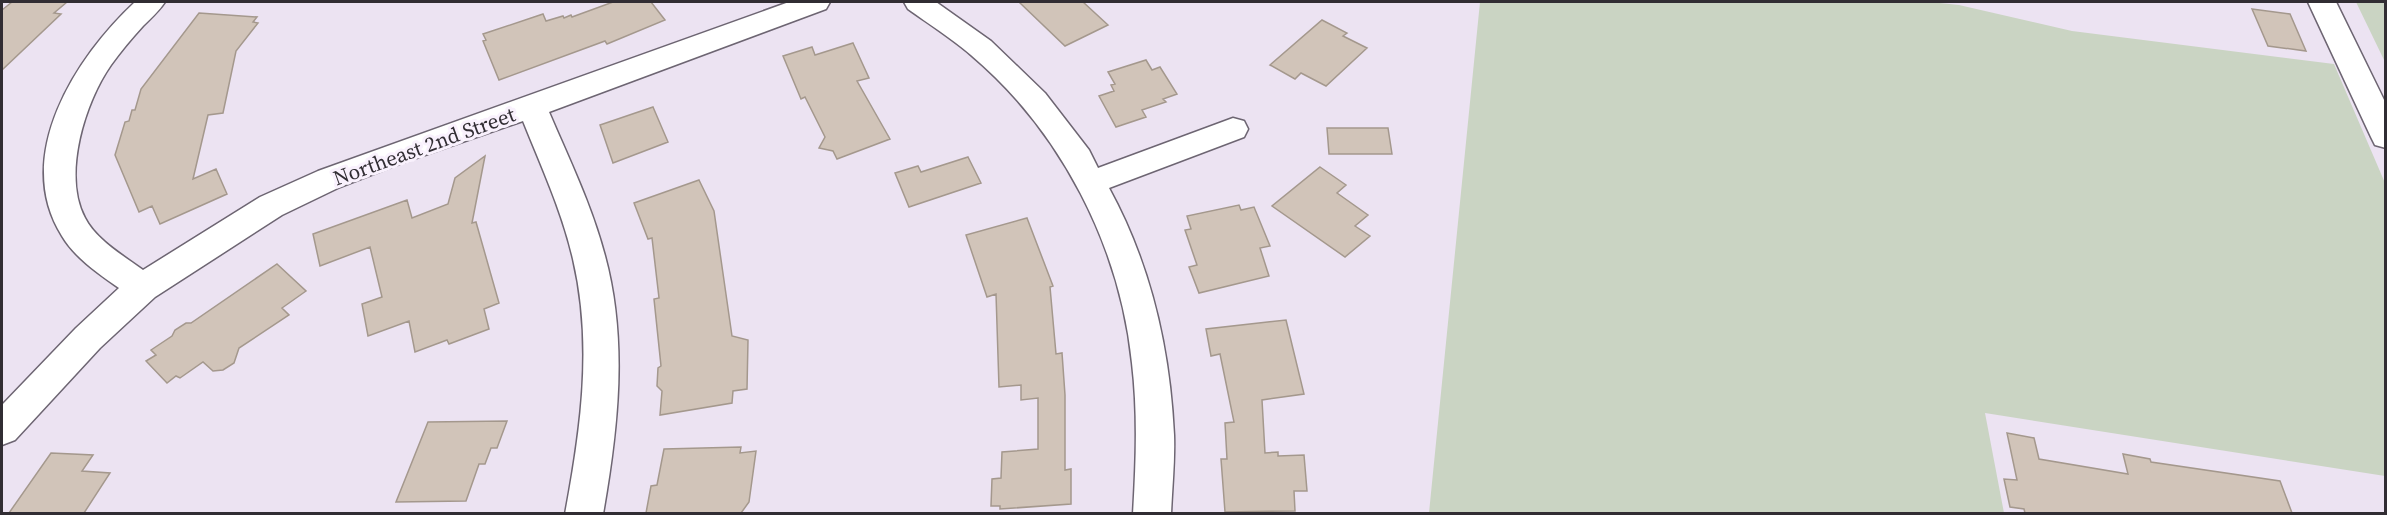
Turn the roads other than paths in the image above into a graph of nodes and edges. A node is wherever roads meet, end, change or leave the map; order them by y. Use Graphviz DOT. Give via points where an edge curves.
graph roads {
  1 [pos="151,2"];
  2 [pos="816,2"];
  3 [pos="918,2"];
  4 [pos="2322,2"];
  5 [pos="532,107"];
  6 [pos="1233,129"];
  7 [pos="2385,137"];
  8 [pos="1093,182"];
  9 [pos="143,287"];
  10 [pos="2,429"];
  11 [pos="584,513"];
  12 [pos="1152,513"];
  1 -- 9 [label="street" via="114,39 88,78 63,136 60,156 62,195 78,234 109,264"];
  2 -- 5 [label="street, Northeast 2nd Street"];
  3 -- 8 [label="street" via="953,24 1017,79 1060,132"];
  4 -- 7 [label="street"];
  5 -- 9 [label="street, Northeast 2nd Street" via="329,179 271,206"];
  5 -- 11 [label="street" via="584,239 600,317 599,426"];
  6 -- 8 [label="street"];
  8 -- 12 [label="street" via="1126,260 1146,337 1156,436"];
  9 -- 10 [label="street, Northeast 2nd Street" via="88,338"];
}
